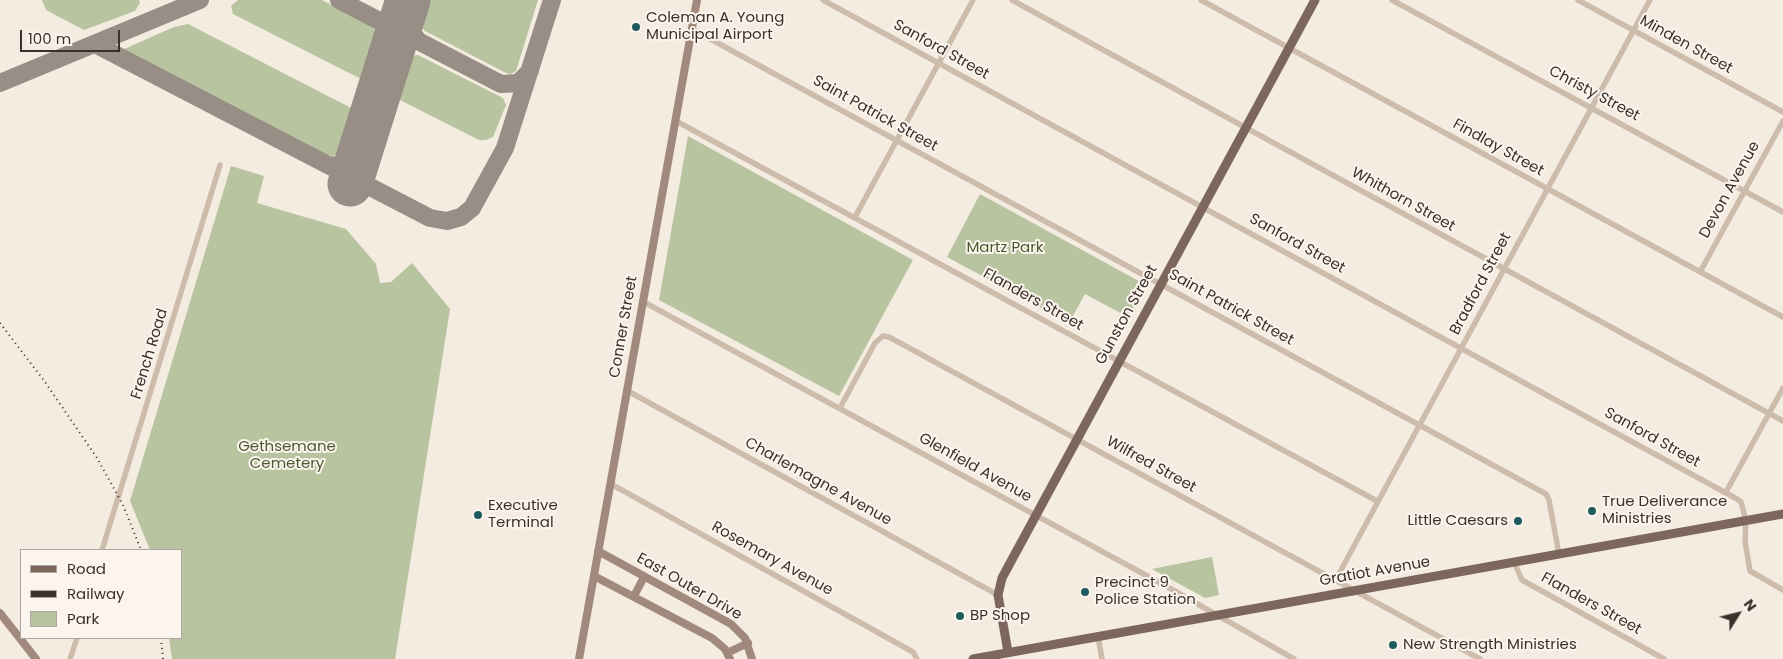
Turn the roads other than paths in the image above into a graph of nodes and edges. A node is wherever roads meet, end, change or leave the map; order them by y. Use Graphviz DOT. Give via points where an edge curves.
graph roads {
  1 [pos="697,0"];
  2 [pos="823,0"];
  3 [pos="973,0"];
  4 [pos="1012,0"];
  5 [pos="1201,0"];
  6 [pos="1315,0"];
  7 [pos="1392,0"];
  8 [pos="1578,0"];
  9 [pos="1650,0"];
  10 [pos="692,29"];
  11 [pos="1634,30"];
  12 [pos="1289,48"];
  13 [pos="939,63"];
  14 [pos="1592,107"];
  15 [pos="1783,112"];
  16 [pos="1783,121"];
  17 [pos="676,122"];
  18 [pos="1246,128"];
  19 [pos="896,140"];
  20 [pos="220,165"];
  21 [pos="1547,189"];
  22 [pos="1744,191"];
  23 [pos="1202,207"];
  24 [pos="1783,212"];
  25 [pos="855,217"];
  26 [pos="1504,269"];
  27 [pos="1700,272"];
  28 [pos="1160,284"];
  29 [pos="642,301"];
  30 [pos="1783,317"];
  31 [pos="1461,348"];
  32 [pos="1118,361"];
  33 [pos="1783,388"];
  34 [pos="626,390"];
  35 [pos="840,408"];
  36 [pos="1769,414"];
  37 [pos="1783,421"];
  38 [pos="1419,425"];
  39 [pos="1076,438"];
  40 [pos="611,484"];
  41 [pos="1726,492"];
  42 [pos="1377,501"];
  43 [pos="1783,514"];
  44 [pos="1035,515"];
  45 [pos="1746,520"];
  46 [pos="102,549"];
  47 [pos="598,551"];
  48 [pos="1559,554"];
  49 [pos="1514,562"];
  50 [pos="594,576"];
  51 [pos="644,576"];
  52 [pos="1335,581"];
  53 [pos="1354,590"];
  54 [pos="1783,590"];
  55 [pos="634,596"];
  56 [pos="998,596"];
  57 [pos="0,614"];
  58 [pos="1214,615"];
  59 [pos="1098,636"];
  60 [pos="76,639"];
  61 [pos="748,643"];
  62 [pos="1008,652"];
  63 [pos="728,656"];
  64 [pos="36,659"];
  65 [pos="70,659"];
  66 [pos="579,659"];
  67 [pos="752,659"];
  68 [pos="917,659"];
  69 [pos="972,659"];
  70 [pos="1102,659"];
  71 [pos="1294,659"];
  72 [pos="1480,659"];
  73 [pos="1664,659"];
  1 -- 10 [label="main road, Conner Street"];
  2 -- 13 [label="street, Sanford Street"];
  3 -- 13 [label="street"];
  4 -- 18 [label="street, Whithorn Street"];
  5 -- 12 [label="street, Findlay Street"];
  6 -- 12 [label="main road, Gunston Street"];
  7 -- 14 [label="street, Christy Street"];
  8 -- 11 [label="street, Minden Street"];
  9 -- 11 [label="street, Bradford Street"];
  10 -- 17 [label="main road, Conner Street"];
  10 -- 19 [label="street, Saint Patrick Street"];
  11 -- 14 [label="street, Bradford Street"];
  11 -- 15 [label="street, Minden Street"];
  12 -- 18 [label="main road, Gunston Street"];
  12 -- 21 [label="street, Findlay Street"];
  13 -- 19 [label="street"];
  13 -- 23 [label="street, Sanford Street"];
  14 -- 21 [label="street, Bradford Street"];
  14 -- 22 [label="street, Christy Street"];
  16 -- 22 [label="street, Devon Avenue"];
  17 -- 25 [label="street, Flanders Street"];
  17 -- 29 [label="main road, Conner Street"];
  18 -- 23 [label="main road, Gunston Street"];
  18 -- 26 [label="street, Whithorn Street"];
  19 -- 25 [label="street"];
  19 -- 28 [label="street, Saint Patrick Street"];
  20 -- 46 [label="street, French Road"];
  21 -- 26 [label="street, Bradford Street"];
  21 -- 27 [label="street, Findlay Street"];
  22 -- 24 [label="street, Christy Street"];
  22 -- 27 [label="street, Devon Avenue"];
  23 -- 28 [label="main road, Gunston Street"];
  23 -- 31 [label="street, Sanford Street"];
  25 -- 32 [label="street, Flanders Street"];
  26 -- 31 [label="street, Bradford Street"];
  26 -- 36 [label="street, Whithorn Street"];
  27 -- 30 [label="street, Findlay Street"];
  28 -- 32 [label="main road, Gunston Street"];
  28 -- 38 [label="street, Saint Patrick Street"];
  29 -- 34 [label="main road, Conner Street"];
  29 -- 35 [label="street, Glenfield Avenue"];
  31 -- 38 [label="street, Bradford Street"];
  31 -- 41 [label="street, Sanford Street"];
  32 -- 39 [label="main road, Gunston Street"];
  32 -- 42 [label="street, Flanders Street"];
  33 -- 36 [label="street"];
  34 -- 40 [label="main road, Conner Street"];
  34 -- 56 [label="street, Charlemagne Avenue"];
  35 -- 39 [label="street, Wilfred Street" via="875,343 884,336"];
  35 -- 44 [label="street, Glenfield Avenue"];
  36 -- 37 [label="street, Whithorn Street"];
  36 -- 41 [label="street"];
  38 -- 42 [label="street, Bradford Street"];
  38 -- 48 [label="street, Saint Patrick Street" via="1546,494"];
  39 -- 44 [label="main road, Gunston Street"];
  39 -- 52 [label="street, Wilfred Street"];
  40 -- 47 [label="main road, Conner Street"];
  40 -- 68 [label="street, Rosemary Avenue" via="913,652"];
  41 -- 45 [label="street, Sanford Street" via="1741,502"];
  42 -- 52 [label="street, Bradford Street"];
  43 -- 45 [label="main road, Gratiot Avenue"];
  44 -- 56 [label="main road, Gunston Street" via="1002,578"];
  44 -- 58 [label="street, Glenfield Avenue"];
  45 -- 48 [label="main road, Gratiot Avenue"];
  45 -- 54 [label="street" via="1745,541 1750,571"];
  47 -- 50 [label="main road, Conner Street"];
  47 -- 51 [label="main road, East Outer Drive"];
  48 -- 49 [label="main road, Gratiot Avenue"];
  49 -- 53 [label="main road, Gratiot Avenue"];
  49 -- 73 [label="street, Flanders Street" via="1522,580"];
  50 -- 55 [label="main road"];
  50 -- 66 [label="main road, Conner Street"];
  51 -- 55 [label="main road"];
  51 -- 61 [label="main road, East Outer Drive" via="731,624"];
  52 -- 53 [label="street, Wilfred Street"];
  53 -- 58 [label="main road, Gratiot Avenue"];
  53 -- 72 [label="street, Wilfred Street"];
  55 -- 63 [label="main road" via="712,638"];
  56 -- 62 [label="main road, Gunston Street"];
  57 -- 64 [label="main road"];
  58 -- 59 [label="main road, Gratiot Avenue"];
  58 -- 71 [label="street, Glenfield Avenue"];
  59 -- 62 [label="main road, Gratiot Avenue"];
  59 -- 70 [label="street"];
  60 -- 65 [label="street"];
  61 -- 63 [label="main road"];
  61 -- 67 [label="main road, East Outer Drive"];
  62 -- 69 [label="main road, Gratiot Avenue"];
}
